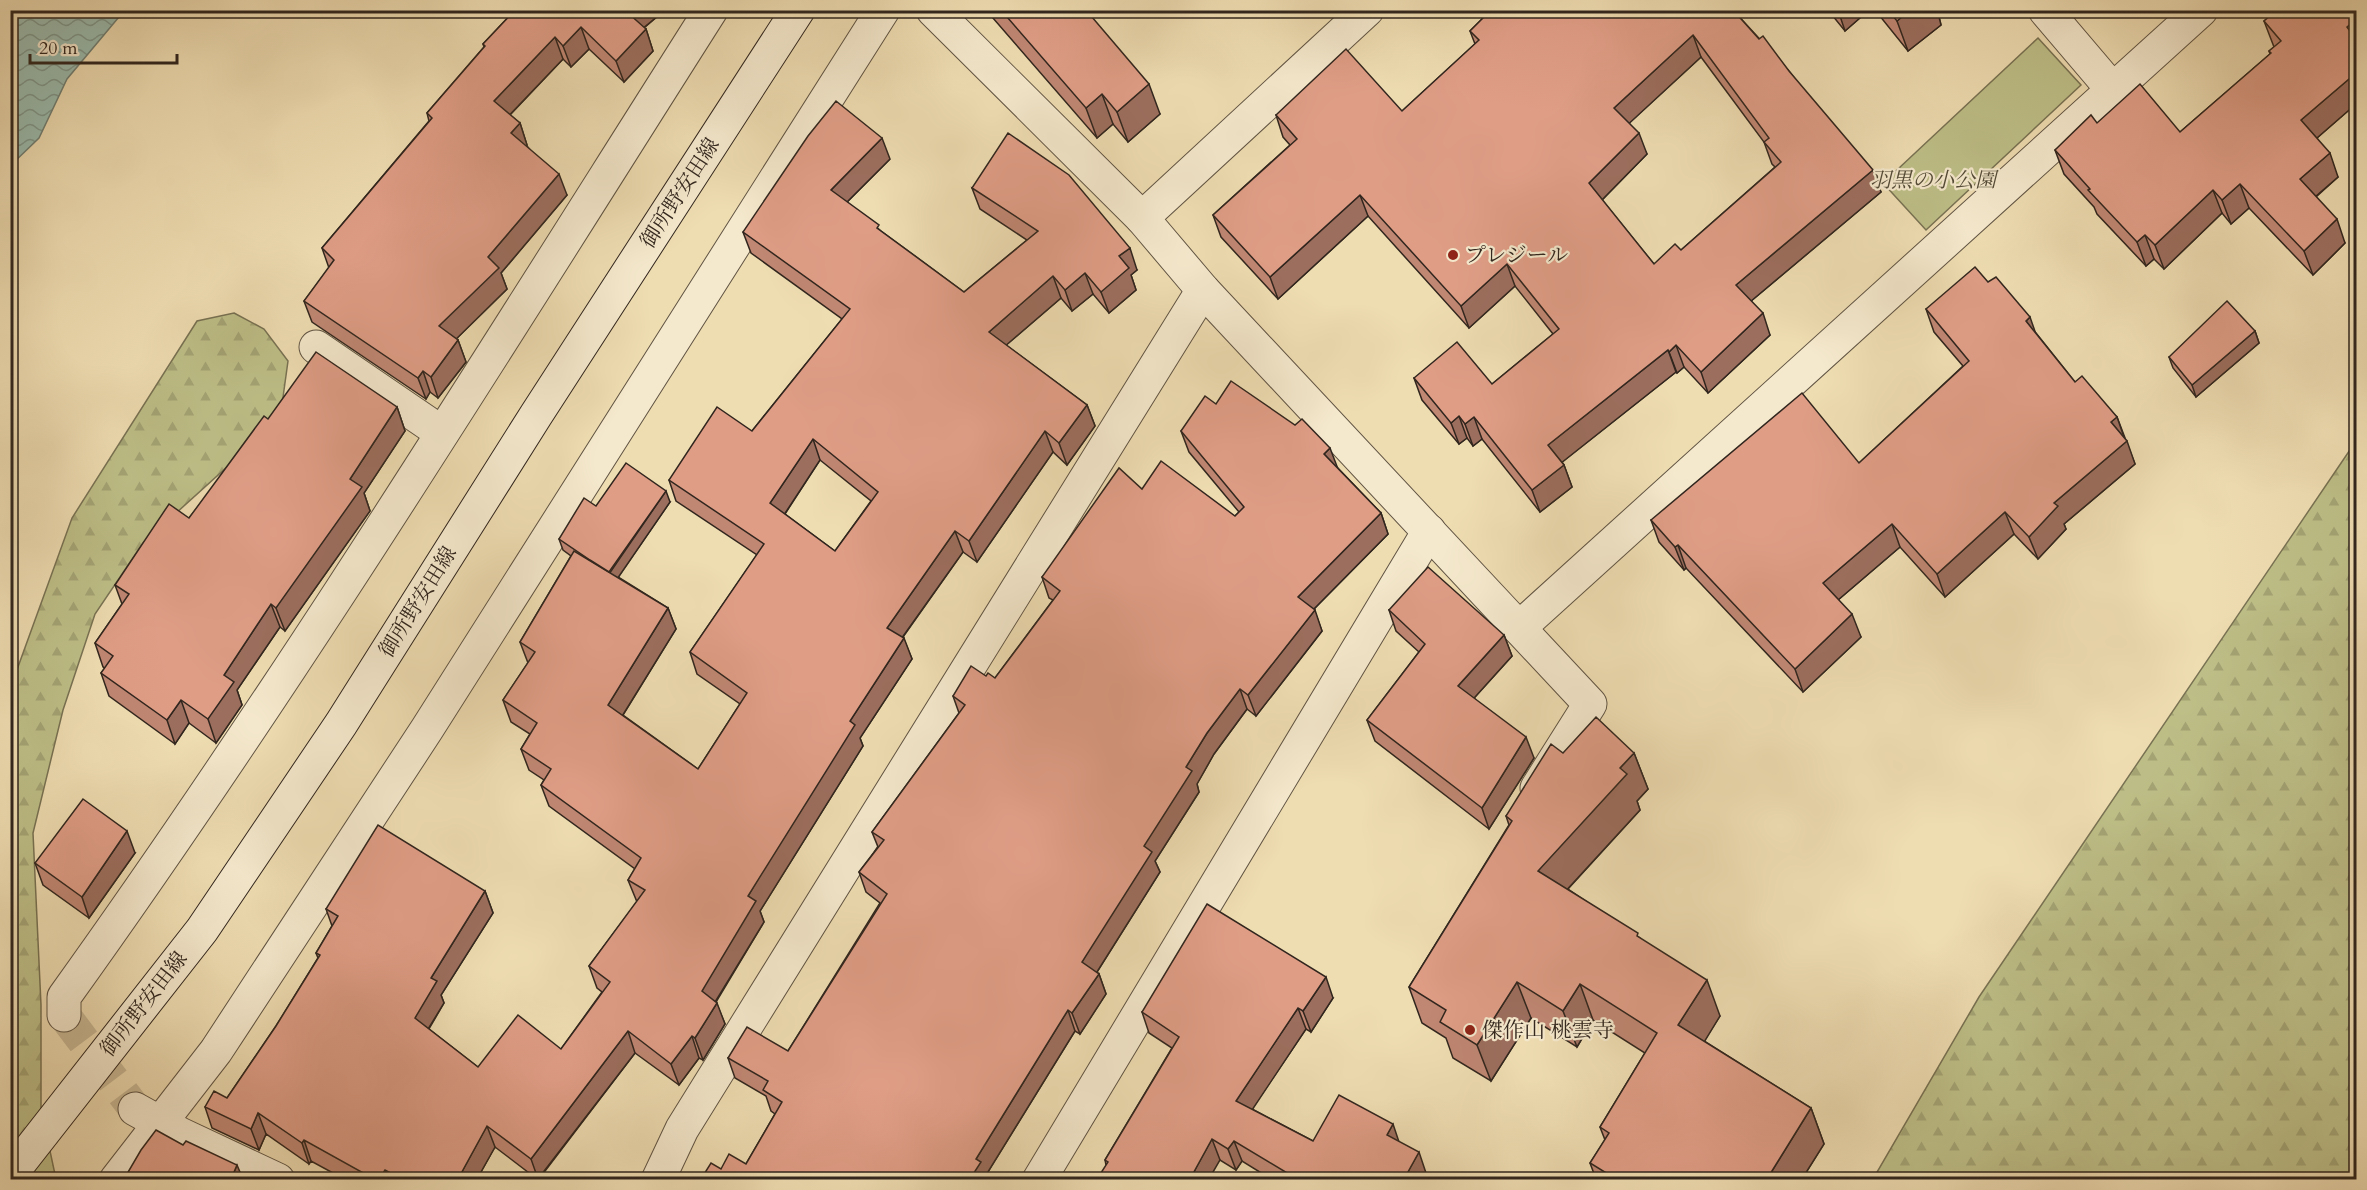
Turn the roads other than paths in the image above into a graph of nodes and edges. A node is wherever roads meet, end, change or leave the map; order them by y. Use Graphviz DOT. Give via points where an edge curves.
graph roads {
  1 [pos="711,10"];
  2 [pos="798,10"];
  3 [pos="883,10"];
  4 [pos="933,10"];
  5 [pos="1367,10"];
  6 [pos="2045,10"];
  7 [pos="2201,10"];
  8 [pos="2113,90"];
  9 [pos="1142,218"];
  10 [pos="1203,290"];
  11 [pos="316,347"];
  12 [pos="442,433"];
  13 [pos="1429,531"];
  14 [pos="1519,628"];
  15 [pos="1521,813"];
  16 [pos="64,1015"];
  17 [pos="147,1116"];
  18 [pos="10,1175"];
  19 [pos="116,1179"];
  20 [pos="278,1179"];
  21 [pos="658,1179"];
  22 [pos="1039,1179"];
  1 -- 12 [label="street"];
  2 -- 18 [label="street, 御所野安田線" via="341,724 202,930"];
  3 -- 17 [label="street" via="427,729 216,1051"];
  4 -- 9 [label="street"];
  5 -- 9 [label="street"];
  6 -- 8 [label="street"];
  7 -- 8 [label="street"];
  8 -- 14 [label="street"];
  9 -- 10 [label="street"];
  10 -- 13 [label="street"];
  10 -- 21 [label="street" via="682,1129"];
  11 -- 12 [label="street"];
  12 -- 16 [label="street" via="165,857 64,997"];
  13 -- 14 [label="street"];
  13 -- 22 [label="street"];
  14 -- 15 [label="street" via="1590,704"];
  17 -- 19 [label="street"];
  17 -- 20 [label="street"];
}
